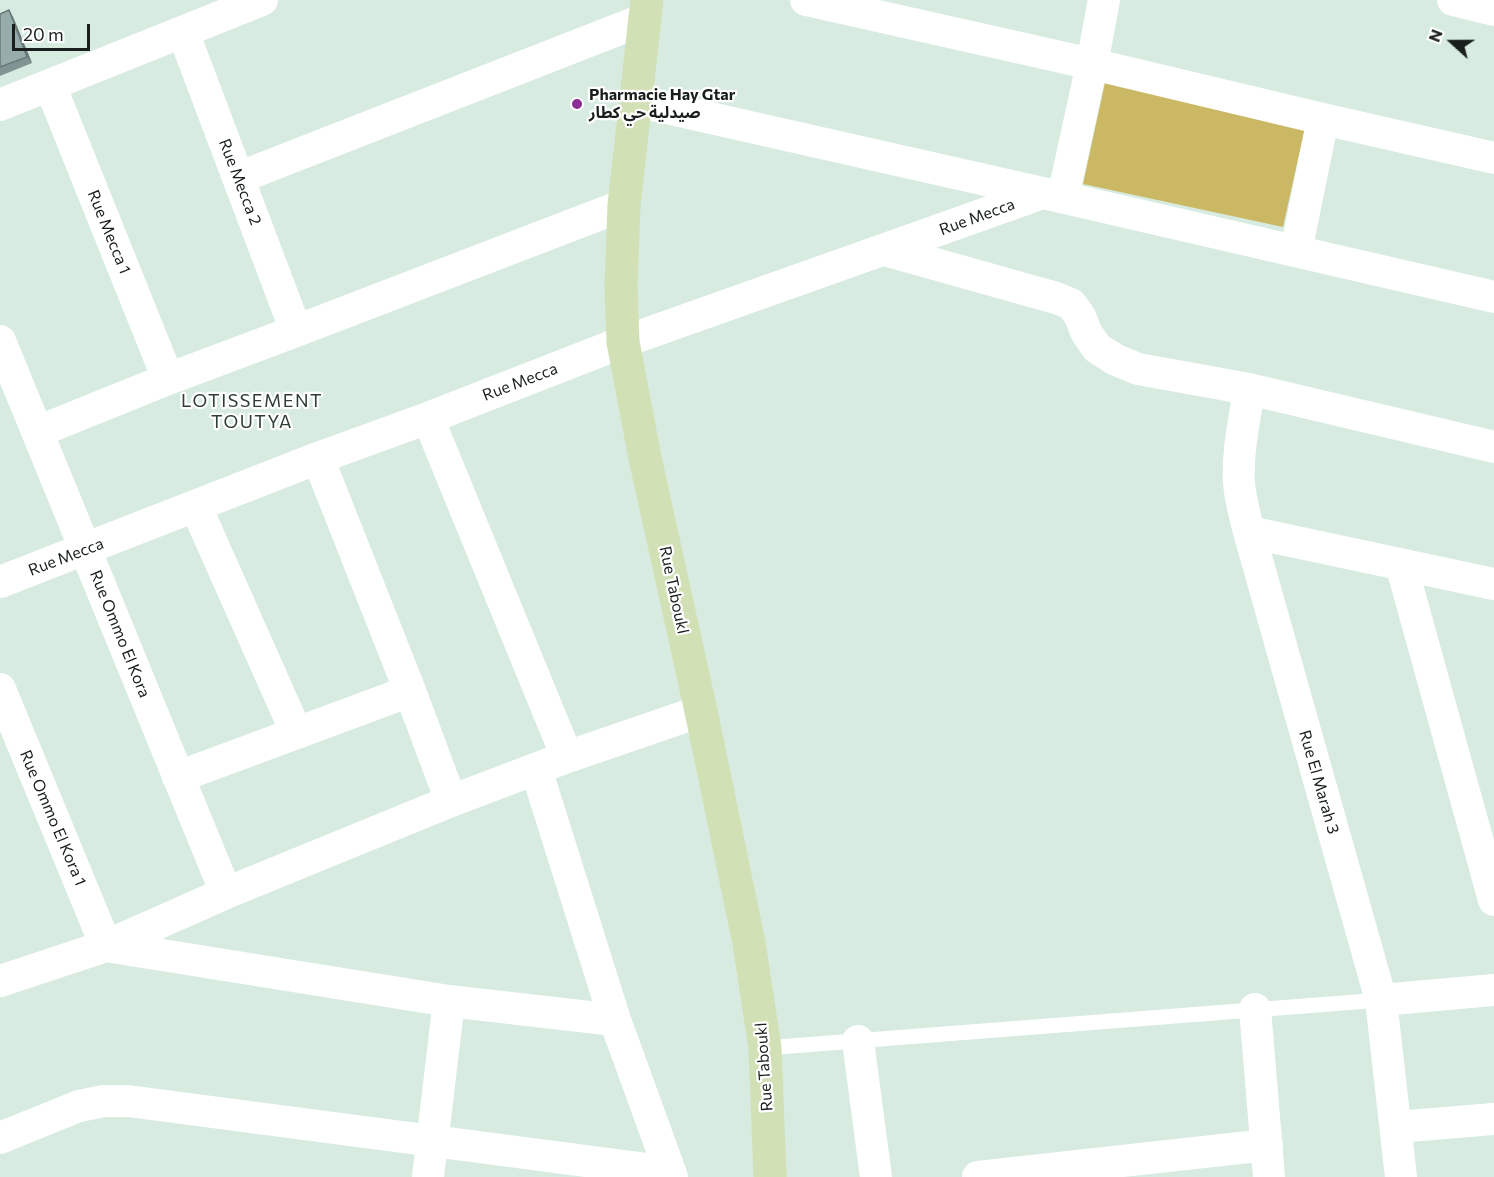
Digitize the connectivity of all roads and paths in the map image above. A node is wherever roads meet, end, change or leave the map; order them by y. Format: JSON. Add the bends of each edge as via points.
{"nodes":[{"id":1,"x":262,"y":0,"type":"edge"},
{"id":2,"x":806,"y":0,"type":"edge"},
{"id":3,"x":1104,"y":0,"type":"edge"},
{"id":4,"x":1452,"y":0,"type":"edge"},
{"id":5,"x":646,"y":9,"type":"edge"},
{"id":6,"x":1494,"y":10,"type":"edge"},
{"id":7,"x":183,"y":32,"type":"junction"},
{"id":8,"x":1092,"y":64,"type":"junction"},
{"id":9,"x":50,"y":84,"type":"junction"},
{"id":10,"x":635,"y":101,"type":"junction"},
{"id":11,"x":0,"y":105,"type":"edge"},
{"id":12,"x":1323,"y":119,"type":"junction"},
{"id":13,"x":1494,"y":158,"type":"edge"},
{"id":14,"x":238,"y":178,"type":"junction"},
{"id":15,"x":1053,"y":195,"type":"junction"},
{"id":16,"x":624,"y":205,"type":"junction"},
{"id":17,"x":885,"y":250,"type":"junction"},
{"id":18,"x":1296,"y":251,"type":"junction"},
{"id":19,"x":1494,"y":297,"type":"edge"},
{"id":20,"x":296,"y":331,"type":"junction"},
{"id":21,"x":0,"y":340,"type":"edge"},
{"id":22,"x":623,"y":342,"type":"junction"},
{"id":23,"x":168,"y":379,"type":"junction"},
{"id":24,"x":1249,"y":389,"type":"junction"},
{"id":25,"x":428,"y":418,"type":"junction"},
{"id":26,"x":37,"y":432,"type":"junction"},
{"id":27,"x":1494,"y":447,"type":"edge"},
{"id":28,"x":318,"y":458,"type":"junction"},
{"id":29,"x":196,"y":507,"type":"junction"},
{"id":30,"x":1249,"y":532,"type":"junction"},
{"id":31,"x":85,"y":549,"type":"junction"},
{"id":32,"x":1401,"y":564,"type":"junction"},
{"id":33,"x":0,"y":582,"type":"edge"},
{"id":34,"x":1494,"y":584,"type":"edge"},
{"id":35,"x":0,"y":689,"type":"edge"},
{"id":36,"x":410,"y":691,"type":"junction"},
{"id":37,"x":701,"y":711,"type":"junction"},
{"id":38,"x":296,"y":732,"type":"junction"},
{"id":39,"x":567,"y":757,"type":"junction"},
{"id":40,"x":536,"y":769,"type":"junction"},
{"id":41,"x":178,"y":777,"type":"junction"},
{"id":42,"x":451,"y":801,"type":"junction"},
{"id":43,"x":226,"y":893,"type":"junction"},
{"id":44,"x":1494,"y":900,"type":"edge"},
{"id":45,"x":106,"y":946,"type":"junction"},
{"id":46,"x":0,"y":981,"type":"edge"},
{"id":47,"x":1494,"y":990,"type":"edge"},
{"id":48,"x":1381,"y":1000,"type":"junction"},
{"id":49,"x":449,"y":1001,"type":"junction"},
{"id":50,"x":1255,"y":1009,"type":"junction"},
{"id":51,"x":615,"y":1020,"type":"junction"},
{"id":52,"x":858,"y":1041,"type":"junction"},
{"id":53,"x":765,"y":1048,"type":"junction"},
{"id":54,"x":1494,"y":1119,"type":"edge"},
{"id":55,"x":1396,"y":1127,"type":"junction"},
{"id":56,"x":0,"y":1138,"type":"edge"},
{"id":57,"x":432,"y":1141,"type":"junction"},
{"id":58,"x":1267,"y":1145,"type":"junction"},
{"id":59,"x":671,"y":1174,"type":"edge"},
{"id":60,"x":428,"y":1177,"type":"edge"},
{"id":61,"x":770,"y":1177,"type":"edge"},
{"id":62,"x":876,"y":1177,"type":"edge"},
{"id":63,"x":978,"y":1177,"type":"edge"},
{"id":64,"x":1269,"y":1177,"type":"edge"},
{"id":65,"x":1401,"y":1177,"type":"edge"}],
"edges":[{"from":1,"to":7,"type":"street"},
{"from":2,"to":8,"type":"street"},
{"from":3,"to":8,"type":"street"},
{"from":4,"to":6,"type":"street"},
{"from":5,"to":10,"type":"street","name":"Rue Taboukl"},
{"from":5,"to":14,"type":"street"},
{"from":7,"to":9,"type":"street"},
{"from":7,"to":14,"type":"street","name":"Rue Mecca 2"},
{"from":8,"to":12,"type":"street"},
{"from":8,"to":15,"type":"street"},
{"from":9,"to":11,"type":"street"},
{"from":9,"to":23,"type":"street","name":"Rue Mecca 1"},
{"from":10,"to":15,"type":"street"},
{"from":10,"to":16,"type":"street","name":"Rue Taboukl"},
{"from":12,"to":13,"type":"street"},
{"from":12,"to":18,"type":"street"},
{"from":14,"to":20,"type":"street","name":"Rue Mecca 2"},
{"from":15,"to":17,"type":"street","name":"Rue Mecca"},
{"from":15,"to":18,"type":"street"},
{"from":16,"to":20,"type":"street"},
{"from":16,"to":22,"type":"street","name":"Rue Taboukl"},
{"from":17,"to":22,"type":"street","name":"Rue Mecca"},
{"from":17,"to":24,"type":"street","via":[[1071,304],[1097,348],[1138,369]]},
{"from":18,"to":19,"type":"street"},
{"from":20,"to":23,"type":"street"},
{"from":21,"to":26,"type":"street","name":"Rue Ommo El Kora"},
{"from":22,"to":25,"type":"street","name":"Rue Mecca"},
{"from":22,"to":37,"type":"street","name":"Rue Taboukl"},
{"from":23,"to":26,"type":"street"},
{"from":24,"to":27,"type":"street"},
{"from":24,"to":30,"type":"street","name":"Rue El Marah 3","via":[[1239,461]]},
{"from":25,"to":28,"type":"street","name":"Rue Mecca"},
{"from":25,"to":39,"type":"street"},
{"from":26,"to":31,"type":"street","name":"Rue Ommo El Kora"},
{"from":28,"to":29,"type":"street","name":"Rue Mecca"},
{"from":28,"to":36,"type":"street"},
{"from":29,"to":31,"type":"street","name":"Rue Mecca"},
{"from":29,"to":38,"type":"street"},
{"from":30,"to":32,"type":"street"},
{"from":30,"to":48,"type":"street","name":"Rue El Marah 3"},
{"from":31,"to":33,"type":"street","name":"Rue Mecca"},
{"from":31,"to":41,"type":"street","name":"Rue Ommo El Kora"},
{"from":32,"to":34,"type":"street"},
{"from":32,"to":44,"type":"street"},
{"from":35,"to":45,"type":"street","name":"Rue Ommo El Kora 1"},
{"from":36,"to":38,"type":"street"},
{"from":36,"to":42,"type":"street"},
{"from":37,"to":39,"type":"street"},
{"from":37,"to":53,"type":"street","name":"Rue Taboukl","via":[[749,943]]},
{"from":38,"to":41,"type":"street"},
{"from":39,"to":40,"type":"street"},
{"from":40,"to":42,"type":"street"},
{"from":40,"to":51,"type":"street"},
{"from":41,"to":43,"type":"street","name":"Rue Ommo El Kora"},
{"from":42,"to":43,"type":"street"},
{"from":43,"to":45,"type":"street"},
{"from":45,"to":46,"type":"street"},
{"from":45,"to":49,"type":"street"},
{"from":47,"to":48,"type":"street"},
{"from":48,"to":50,"type":"lane"},
{"from":48,"to":55,"type":"street","name":"Rue El Marah 3"},
{"from":49,"to":51,"type":"street"},
{"from":49,"to":57,"type":"street"},
{"from":50,"to":52,"type":"lane"},
{"from":50,"to":58,"type":"street"},
{"from":51,"to":59,"type":"street"},
{"from":52,"to":53,"type":"lane"},
{"from":52,"to":62,"type":"street"},
{"from":53,"to":61,"type":"street","name":"Rue Taboukl"},
{"from":54,"to":55,"type":"street"},
{"from":55,"to":65,"type":"street","name":"Rue El Marah 3"},
{"from":56,"to":57,"type":"street","via":[[79,1106],[128,1101]]},
{"from":57,"to":59,"type":"street"},
{"from":57,"to":60,"type":"street"},
{"from":58,"to":63,"type":"street"},
{"from":58,"to":64,"type":"street"}]}
